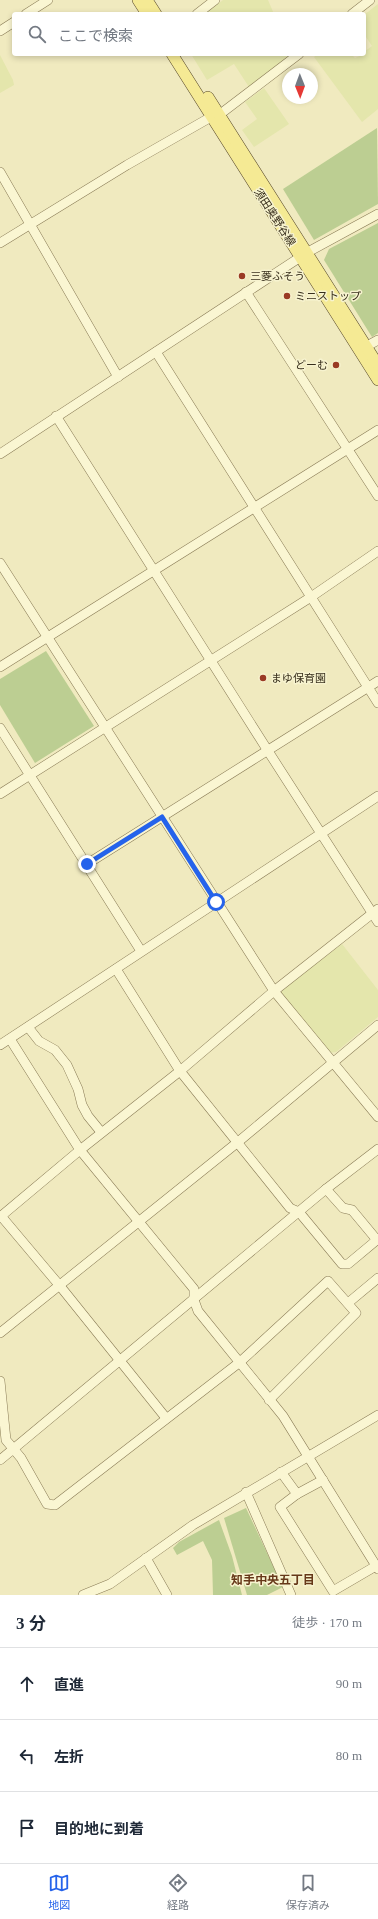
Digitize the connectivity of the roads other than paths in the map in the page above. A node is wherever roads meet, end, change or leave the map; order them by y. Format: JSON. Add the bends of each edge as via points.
{"nodes":[{"id":1,"x":48,"y":0,"type":"edge"},
{"id":2,"x":138,"y":0,"type":"edge"},
{"id":3,"x":147,"y":0,"type":"edge"},
{"id":4,"x":215,"y":0,"type":"edge"},
{"id":5,"x":370,"y":0,"type":"edge"},
{"id":6,"x":29,"y":12,"type":"edge"},
{"id":7,"x":146,"y":12,"type":"edge"},
{"id":8,"x":155,"y":12,"type":"edge"},
{"id":9,"x":200,"y":12,"type":"edge"},
{"id":10,"x":355,"y":12,"type":"edge"},
{"id":11,"x":12,"y":23,"type":"edge"},
{"id":12,"x":0,"y":31,"type":"edge"},
{"id":13,"x":173,"y":56,"type":"edge"},
{"id":14,"x":181,"y":56,"type":"edge"},
{"id":15,"x":296,"y":56,"type":"edge"},
{"id":16,"x":215,"y":116,"type":"junction"},
{"id":17,"x":0,"y":172,"type":"edge"},
{"id":18,"x":378,"y":214,"type":"edge"},
{"id":19,"x":31,"y":224,"type":"junction"},
{"id":20,"x":0,"y":243,"type":"edge"},
{"id":21,"x":304,"y":254,"type":"junction"},
{"id":22,"x":246,"y":292,"type":"junction"},
{"id":23,"x":378,"y":340,"type":"edge"},
{"id":24,"x":367,"y":346,"type":"junction"},
{"id":25,"x":156,"y":352,"type":"junction"},
{"id":26,"x":378,"y":364,"type":"edge"},
{"id":27,"x":118,"y":377,"type":"junction"},
{"id":28,"x":378,"y":380,"type":"edge"},
{"id":29,"x":56,"y":416,"type":"junction"},
{"id":30,"x":378,"y":430,"type":"edge"},
{"id":31,"x":347,"y":450,"type":"junction"},
{"id":32,"x":0,"y":454,"type":"edge"},
{"id":33,"x":378,"y":496,"type":"edge"},
{"id":34,"x":255,"y":508,"type":"junction"},
{"id":35,"x":378,"y":551,"type":"edge"},
{"id":36,"x":0,"y":563,"type":"edge"},
{"id":37,"x":154,"y":571,"type":"junction"},
{"id":38,"x":311,"y":597,"type":"junction"},
{"id":39,"x":48,"y":638,"type":"junction"},
{"id":40,"x":211,"y":661,"type":"junction"},
{"id":41,"x":0,"y":668,"type":"edge"},
{"id":42,"x":378,"y":681,"type":"edge"},
{"id":43,"x":368,"y":687,"type":"junction"},
{"id":44,"x":378,"y":703,"type":"edge"},
{"id":45,"x":106,"y":727,"type":"junction"},
{"id":46,"x":0,"y":728,"type":"edge"},
{"id":47,"x":268,"y":751,"type":"junction"},
{"id":48,"x":30,"y":774,"type":"junction"},
{"id":49,"x":0,"y":794,"type":"edge"},
{"id":50,"x":378,"y":796,"type":"edge"},
{"id":51,"x":162,"y":817,"type":"junction"},
{"id":52,"x":321,"y":834,"type":"junction"},
{"id":53,"x":87,"y":864,"type":"junction"},
{"id":54,"x":216,"y":902,"type":"junction"},
{"id":55,"x":376,"y":915,"type":"edge"},
{"id":56,"x":141,"y":951,"type":"junction"},
{"id":57,"x":116,"y":970,"type":"junction"},
{"id":58,"x":274,"y":991,"type":"junction"},
{"id":59,"x":28,"y":1027,"type":"junction"},
{"id":60,"x":377,"y":1028,"type":"edge"},
{"id":61,"x":10,"y":1039,"type":"junction"},
{"id":62,"x":0,"y":1045,"type":"edge"},
{"id":63,"x":333,"y":1062,"type":"junction"},
{"id":64,"x":180,"y":1071,"type":"junction"},
{"id":65,"x":378,"y":1117,"type":"edge"},
{"id":66,"x":101,"y":1132,"type":"junction"},
{"id":67,"x":238,"y":1142,"type":"junction"},
{"id":68,"x":80,"y":1150,"type":"junction"},
{"id":69,"x":378,"y":1150,"type":"edge"},
{"id":70,"x":326,"y":1189,"type":"junction"},
{"id":71,"x":299,"y":1212,"type":"junction"},
{"id":72,"x":1,"y":1216,"type":"edge"},
{"id":73,"x":138,"y":1221,"type":"junction"},
{"id":74,"x":378,"y":1240,"type":"edge"},
{"id":75,"x":378,"y":1278,"type":"edge"},
{"id":76,"x":60,"y":1286,"type":"junction"},
{"id":77,"x":194,"y":1300,"type":"junction"},
{"id":78,"x":348,"y":1303,"type":"junction"},
{"id":79,"x":0,"y":1333,"type":"edge"},
{"id":80,"x":120,"y":1360,"type":"junction"},
{"id":81,"x":240,"y":1362,"type":"junction"},
{"id":82,"x":0,"y":1381,"type":"edge"},
{"id":83,"x":269,"y":1400,"type":"junction"},
{"id":84,"x":378,"y":1415,"type":"edge"},
{"id":85,"x":166,"y":1418,"type":"junction"},
{"id":86,"x":13,"y":1449,"type":"junction"},
{"id":87,"x":307,"y":1456,"type":"junction"},
{"id":88,"x":0,"y":1460,"type":"edge"},
{"id":89,"x":281,"y":1472,"type":"junction"},
{"id":90,"x":323,"y":1480,"type":"junction"},
{"id":91,"x":246,"y":1492,"type":"junction"},
{"id":92,"x":297,"y":1494,"type":"junction"},
{"id":93,"x":146,"y":1558,"type":"junction"},
{"id":94,"x":377,"y":1568,"type":"edge"},
{"id":95,"x":97,"y":1593,"type":"edge"},
{"id":96,"x":83,"y":1595,"type":"edge"},
{"id":97,"x":167,"y":1595,"type":"edge"},
{"id":98,"x":291,"y":1595,"type":"edge"}],
"edges":[{"from":1,"to":6,"type":"street"},
{"from":2,"to":7,"type":"main road"},
{"from":3,"to":8,"type":"main road"},
{"from":4,"to":9,"type":"street"},
{"from":5,"to":10,"type":"street"},
{"from":11,"to":12,"type":"street"},
{"from":13,"to":16,"type":"main road","name":"須田奥野谷線"},
{"from":14,"to":16,"type":"main road","name":"須田奥野谷線"},
{"from":15,"to":16,"type":"street"},
{"from":16,"to":19,"type":"street","via":[[127,165]]},
{"from":16,"to":21,"type":"main road","name":"須田奥野谷線"},
{"from":17,"to":19,"type":"street"},
{"from":18,"to":21,"type":"street"},
{"from":19,"to":20,"type":"street"},
{"from":19,"to":27,"type":"street"},
{"from":21,"to":22,"type":"street"},
{"from":21,"to":24,"type":"main road","name":"須田奥野谷線"},
{"from":21,"to":28,"type":"main road","name":"須田奥野谷線"},
{"from":22,"to":25,"type":"street"},
{"from":22,"to":31,"type":"street"},
{"from":23,"to":24,"type":"street"},
{"from":24,"to":26,"type":"main road","name":"須田奥野谷線"},
{"from":25,"to":27,"type":"street"},
{"from":25,"to":34,"type":"street"},
{"from":27,"to":29,"type":"street"},
{"from":29,"to":32,"type":"street"},
{"from":29,"to":37,"type":"street"},
{"from":30,"to":31,"type":"street"},
{"from":31,"to":33,"type":"street"},
{"from":31,"to":34,"type":"street"},
{"from":34,"to":37,"type":"street"},
{"from":34,"to":38,"type":"street"},
{"from":35,"to":38,"type":"street"},
{"from":36,"to":39,"type":"street"},
{"from":37,"to":39,"type":"street"},
{"from":37,"to":40,"type":"street"},
{"from":38,"to":40,"type":"street"},
{"from":38,"to":43,"type":"street"},
{"from":39,"to":41,"type":"street"},
{"from":39,"to":45,"type":"street"},
{"from":40,"to":45,"type":"street"},
{"from":40,"to":47,"type":"street"},
{"from":42,"to":43,"type":"street"},
{"from":43,"to":44,"type":"street"},
{"from":43,"to":47,"type":"street"},
{"from":45,"to":48,"type":"street"},
{"from":45,"to":51,"type":"street"},
{"from":46,"to":48,"type":"street"},
{"from":47,"to":51,"type":"street"},
{"from":47,"to":52,"type":"street"},
{"from":48,"to":49,"type":"street"},
{"from":48,"to":53,"type":"street"},
{"from":50,"to":52,"type":"street"},
{"from":51,"to":53,"type":"street"},
{"from":51,"to":54,"type":"street"},
{"from":52,"to":54,"type":"street"},
{"from":52,"to":55,"type":"street"},
{"from":53,"to":56,"type":"street"},
{"from":54,"to":56,"type":"street"},
{"from":54,"to":58,"type":"street"},
{"from":55,"to":58,"type":"street"},
{"from":56,"to":57,"type":"street"},
{"from":57,"to":59,"type":"street"},
{"from":57,"to":64,"type":"street"},
{"from":58,"to":63,"type":"street"},
{"from":58,"to":64,"type":"street"},
{"from":59,"to":61,"type":"street"},
{"from":59,"to":66,"type":"street","via":[[39,1041],[55,1050],[67,1065],[82,1105]]},
{"from":60,"to":63,"type":"street"},
{"from":61,"to":62,"type":"street"},
{"from":61,"to":68,"type":"street"},
{"from":63,"to":65,"type":"street"},
{"from":63,"to":67,"type":"street"},
{"from":64,"to":66,"type":"street"},
{"from":64,"to":67,"type":"street"},
{"from":66,"to":68,"type":"street"},
{"from":67,"to":71,"type":"street","via":[[290,1208]]},
{"from":67,"to":73,"type":"street"},
{"from":68,"to":72,"type":"street"},
{"from":68,"to":73,"type":"street"},
{"from":69,"to":70,"type":"street"},
{"from":70,"to":71,"type":"street"},
{"from":70,"to":74,"type":"street","via":[[343,1208],[352,1210]]},
{"from":71,"to":74,"type":"street","via":[[342,1264],[348,1264]]},
{"from":71,"to":77,"type":"street"},
{"from":72,"to":76,"type":"street"},
{"from":73,"to":76,"type":"street"},
{"from":73,"to":77,"type":"street","via":[[194,1289]]},
{"from":75,"to":78,"type":"street"},
{"from":76,"to":79,"type":"street"},
{"from":76,"to":80,"type":"street"},
{"from":77,"to":80,"type":"street"},
{"from":77,"to":81,"type":"street","via":[[198,1311]]},
{"from":78,"to":81,"type":"street","via":[[328,1281]]},
{"from":78,"to":83,"type":"street","via":[[356,1313]]},
{"from":80,"to":85,"type":"street"},
{"from":80,"to":86,"type":"street"},
{"from":81,"to":83,"type":"street"},
{"from":81,"to":85,"type":"street"},
{"from":82,"to":86,"type":"street","via":[[6,1440]]},
{"from":83,"to":87,"type":"street","via":[[283,1416]]},
{"from":84,"to":87,"type":"street"},
{"from":85,"to":86,"type":"street","via":[[56,1505],[47,1504],[21,1458]]},
{"from":86,"to":88,"type":"street"},
{"from":87,"to":89,"type":"street"},
{"from":87,"to":90,"type":"street"},
{"from":89,"to":91,"type":"street"},
{"from":89,"to":92,"type":"street"},
{"from":90,"to":92,"type":"street"},
{"from":90,"to":94,"type":"street"},
{"from":91,"to":93,"type":"street"},
{"from":91,"to":98,"type":"street"},
{"from":92,"to":94,"type":"street","via":[[280,1507],[333,1591]]},
{"from":93,"to":95,"type":"street"},
{"from":93,"to":97,"type":"street"},
{"from":95,"to":96,"type":"street"}]}
